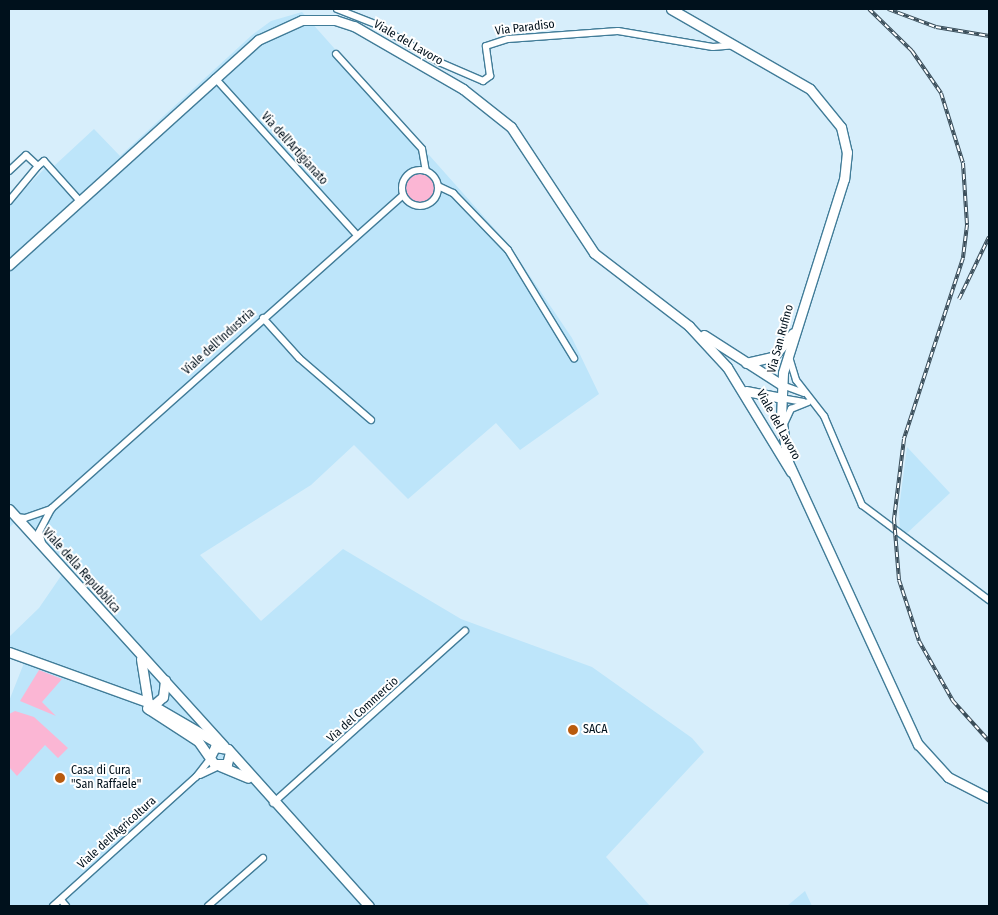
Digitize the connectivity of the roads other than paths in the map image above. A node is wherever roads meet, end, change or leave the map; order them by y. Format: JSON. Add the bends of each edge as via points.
{"nodes":[{"id":1,"x":338,"y":9,"type":"edge"},
{"id":2,"x":671,"y":9,"type":"edge"},
{"id":3,"x":335,"y":20,"type":"junction"},
{"id":4,"x":735,"y":45,"type":"junction"},
{"id":5,"x":336,"y":54,"type":"dead end"},
{"id":6,"x":215,"y":78,"type":"junction"},
{"id":7,"x":38,"y":166,"type":"junction"},
{"id":8,"x":9,"y":171,"type":"edge"},
{"id":9,"x":426,"y":172,"type":"junction"},
{"id":10,"x":438,"y":186,"type":"junction"},
{"id":11,"x":403,"y":195,"type":"junction"},
{"id":12,"x":79,"y":200,"type":"junction"},
{"id":13,"x":9,"y":201,"type":"edge"},
{"id":14,"x":356,"y":234,"type":"junction"},
{"id":15,"x":9,"y":265,"type":"edge"},
{"id":16,"x":263,"y":318,"type":"junction"},
{"id":17,"x":689,"y":326,"type":"junction"},
{"id":18,"x":793,"y":333,"type":"junction"},
{"id":19,"x":788,"y":349,"type":"junction"},
{"id":20,"x":574,"y":358,"type":"dead end"},
{"id":21,"x":743,"y":362,"type":"junction"},
{"id":22,"x":782,"y":385,"type":"junction"},
{"id":23,"x":744,"y":390,"type":"junction"},
{"id":24,"x":781,"y":398,"type":"junction"},
{"id":25,"x":809,"y":399,"type":"junction"},
{"id":26,"x":371,"y":420,"type":"dead end"},
{"id":27,"x":782,"y":432,"type":"junction"},
{"id":28,"x":792,"y":473,"type":"junction"},
{"id":29,"x":52,"y":508,"type":"junction"},
{"id":30,"x":12,"y":513,"type":"edge"},
{"id":31,"x":38,"y":515,"type":"junction"},
{"id":32,"x":42,"y":525,"type":"junction"},
{"id":33,"x":27,"y":530,"type":"junction"},
{"id":34,"x":42,"y":547,"type":"junction"},
{"id":35,"x":989,"y":600,"type":"edge"},
{"id":36,"x":465,"y":631,"type":"dead end"},
{"id":37,"x":134,"y":649,"type":"junction"},
{"id":38,"x":9,"y":652,"type":"edge"},
{"id":39,"x":45,"y":665,"type":"junction"},
{"id":40,"x":147,"y":680,"type":"junction"},
{"id":41,"x":165,"y":680,"type":"junction"},
{"id":42,"x":125,"y":693,"type":"junction"},
{"id":43,"x":150,"y":705,"type":"junction"},
{"id":44,"x":225,"y":748,"type":"junction"},
{"id":45,"x":210,"y":758,"type":"junction"},
{"id":46,"x":220,"y":766,"type":"junction"},
{"id":47,"x":196,"y":777,"type":"junction"},
{"id":48,"x":252,"y":780,"type":"junction"},
{"id":49,"x":989,"y":798,"type":"edge"},
{"id":50,"x":273,"y":803,"type":"junction"},
{"id":51,"x":263,"y":858,"type":"dead end"},
{"id":52,"x":60,"y":900,"type":"junction"},
{"id":53,"x":54,"y":906,"type":"edge"},
{"id":54,"x":66,"y":906,"type":"edge"},
{"id":55,"x":208,"y":906,"type":"edge"},
{"id":56,"x":369,"y":906,"type":"edge"}],
"edges":[{"from":1,"to":3,"type":"street","name":"Via Paradiso"},
{"from":1,"to":4,"type":"street","name":"Via Paradiso","via":[[483,81],[490,76],[486,46],[508,39],[618,31],[713,47]]},
{"from":2,"to":4,"type":"street","name":"Via San Rufino"},
{"from":3,"to":6,"type":"street","name":"Viale del Lavoro","via":[[302,20],[278,28]]},
{"from":3,"to":17,"type":"street","name":"Viale del Lavoro","via":[[354,26],[463,89],[499,116],[523,141],[569,220],[594,253]]},
{"from":4,"to":18,"type":"street","name":"Via San Rufino","via":[[819,96],[844,138],[844,179]]},
{"from":5,"to":9,"type":"street","via":[[422,149]]},
{"from":6,"to":12,"type":"street","name":"Viale del Lavoro"},
{"from":6,"to":14,"type":"street","name":"Via dell'Artigianato"},
{"from":7,"to":8,"type":"street","via":[[26,155]]},
{"from":7,"to":12,"type":"street","via":[[44,161]]},
{"from":7,"to":13,"type":"street"},
{"from":9,"to":10,"type":"street"},
{"from":9,"to":11,"type":"street","via":[[407,176]]},
{"from":10,"to":11,"type":"street","via":[[435,198],[424,206],[412,204]]},
{"from":10,"to":20,"type":"street","via":[[453,193],[508,250]]},
{"from":11,"to":14,"type":"street","name":"Viale dell'Industria"},
{"from":12,"to":15,"type":"street","name":"Viale del Lavoro"},
{"from":14,"to":16,"type":"street","name":"Viale dell'Industria"},
{"from":16,"to":26,"type":"street","via":[[299,358]]},
{"from":16,"to":29,"type":"street","name":"Viale dell'Industria"},
{"from":17,"to":21,"type":"street","name":"Viale del Lavoro"},
{"from":17,"to":23,"type":"street","name":"Viale del Lavoro"},
{"from":18,"to":19,"type":"street","name":"Via San Rufino"},
{"from":18,"to":21,"type":"street","via":[[773,357]]},
{"from":19,"to":22,"type":"street","name":"Via San Rufino"},
{"from":19,"to":25,"type":"street","via":[[793,376]]},
{"from":21,"to":22,"type":"street","name":"Viale del Lavoro"},
{"from":22,"to":24,"type":"street","name":"Via San Rufino"},
{"from":22,"to":25,"type":"street"},
{"from":23,"to":24,"type":"street","name":"Viale del Lavoro","via":[[755,396]]},
{"from":23,"to":28,"type":"street","name":"Viale del Lavoro"},
{"from":24,"to":25,"type":"street"},
{"from":24,"to":27,"type":"street","name":"Via San Rufino"},
{"from":25,"to":27,"type":"street","via":[[791,409]]},
{"from":25,"to":35,"type":"street","via":[[817,405],[867,511]]},
{"from":27,"to":28,"type":"street","name":"Via San Rufino"},
{"from":28,"to":49,"type":"street","name":"Via San Rufino","via":[[918,744],[948,776]]},
{"from":29,"to":31,"type":"street","name":"Viale dell'Industria"},
{"from":29,"to":32,"type":"street","name":"Viale dell'Industria"},
{"from":30,"to":31,"type":"street","name":"Viale dell'Industria"},
{"from":30,"to":33,"type":"street","name":"Viale della Repubblica"},
{"from":31,"to":33,"type":"street","name":"Viale dell'Industria"},
{"from":32,"to":33,"type":"street"},
{"from":32,"to":34,"type":"street"},
{"from":33,"to":34,"type":"street","name":"Viale della Repubblica"},
{"from":34,"to":37,"type":"street","name":"Viale della Repubblica"},
{"from":36,"to":50,"type":"street","name":"Via del Commercio"},
{"from":37,"to":40,"type":"street","name":"Viale della Repubblica","via":[[146,667]]},
{"from":37,"to":41,"type":"street","name":"Viale della Repubblica"},
{"from":38,"to":39,"type":"street"},
{"from":39,"to":42,"type":"street"},
{"from":39,"to":43,"type":"street"},
{"from":40,"to":42,"type":"street","via":[[140,691]]},
{"from":40,"to":43,"type":"street","name":"Viale della Repubblica"},
{"from":41,"to":43,"type":"street","via":[[163,697]]},
{"from":41,"to":44,"type":"street","name":"Viale della Repubblica"},
{"from":42,"to":43,"type":"street"},
{"from":43,"to":44,"type":"street"},
{"from":43,"to":45,"type":"street","name":"Viale della Repubblica","via":[[198,740]]},
{"from":44,"to":45,"type":"street","via":[[213,748]]},
{"from":44,"to":46,"type":"street","via":[[229,761]]},
{"from":44,"to":48,"type":"street","name":"Viale della Repubblica"},
{"from":45,"to":46,"type":"street","name":"Viale della Repubblica"},
{"from":45,"to":47,"type":"street","name":"Viale dell'Agricoltura"},
{"from":46,"to":47,"type":"street","name":"Viale dell'Agricoltura"},
{"from":46,"to":48,"type":"street","name":"Viale della Repubblica"},
{"from":47,"to":52,"type":"street","name":"Viale dell'Agricoltura"},
{"from":48,"to":50,"type":"street","name":"Viale della Repubblica"},
{"from":50,"to":56,"type":"street","name":"Viale della Repubblica"},
{"from":51,"to":55,"type":"street"},
{"from":52,"to":53,"type":"street","name":"Viale dell'Agricoltura"},
{"from":52,"to":54,"type":"street"}]}
